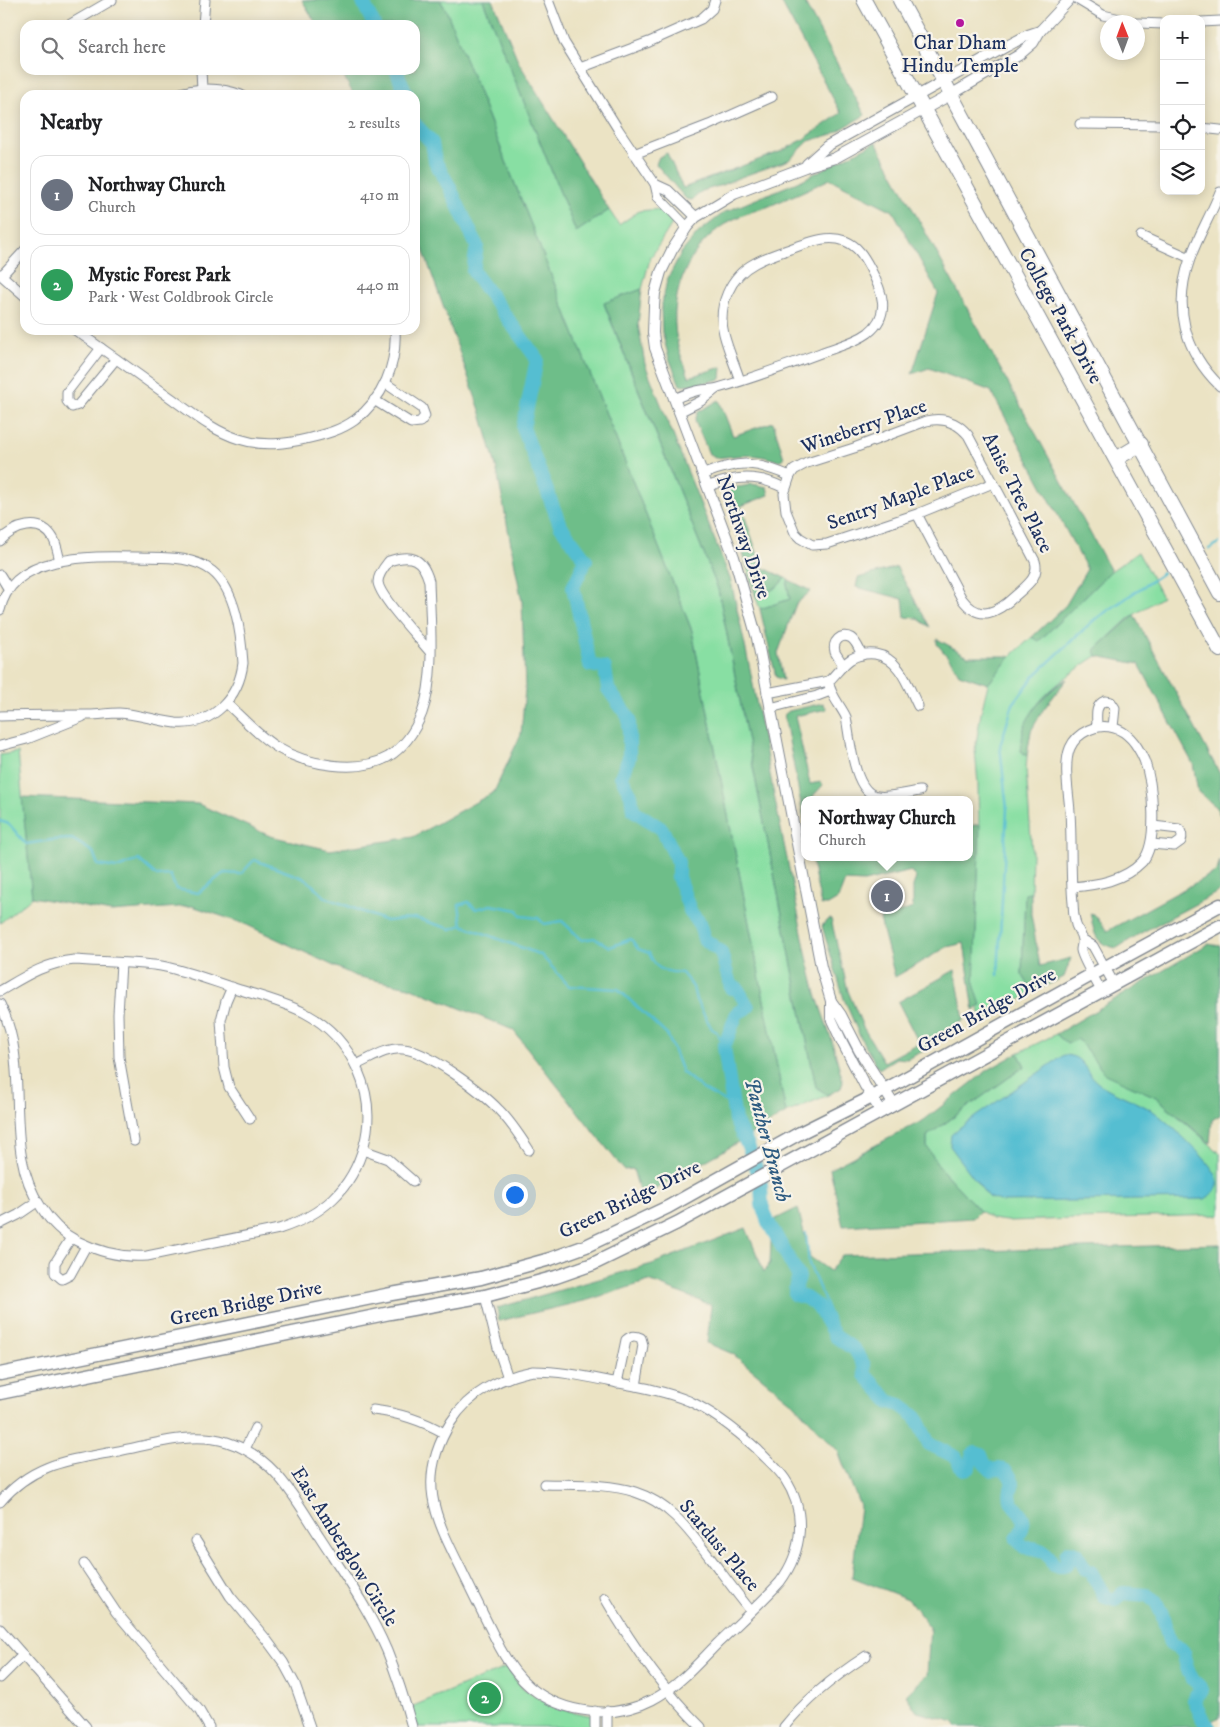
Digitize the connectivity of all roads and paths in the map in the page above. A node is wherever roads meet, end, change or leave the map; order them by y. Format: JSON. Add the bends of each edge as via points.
{"nodes":[{"id":1,"x":112,"y":0,"type":"edge"},
{"id":2,"x":205,"y":0,"type":"edge"},
{"id":3,"x":548,"y":0,"type":"edge"},
{"id":4,"x":716,"y":0,"type":"edge"},
{"id":5,"x":864,"y":0,"type":"edge"},
{"id":6,"x":900,"y":0,"type":"edge"},
{"id":7,"x":1069,"y":0,"type":"edge"},
{"id":8,"x":1078,"y":0,"type":"edge"},
{"id":9,"x":1103,"y":15,"type":"edge"},
{"id":10,"x":78,"y":20,"type":"edge"},
{"id":11,"x":203,"y":20,"type":"edge"},
{"id":12,"x":1220,"y":21,"type":"edge"},
{"id":13,"x":1205,"y":22,"type":"edge"},
{"id":14,"x":1145,"y":23,"type":"edge"},
{"id":15,"x":1160,"y":24,"type":"edge"},
{"id":16,"x":1040,"y":31,"type":"junction"},
{"id":17,"x":580,"y":68,"type":"junction"},
{"id":18,"x":201,"y":75,"type":"edge"},
{"id":19,"x":944,"y":80,"type":"junction"},
{"id":20,"x":202,"y":89,"type":"junction"},
{"id":21,"x":197,"y":90,"type":"edge"},
{"id":22,"x":225,"y":90,"type":"edge"},
{"id":23,"x":952,"y":94,"type":"junction"},
{"id":24,"x":772,"y":97,"type":"dead end"},
{"id":25,"x":917,"y":97,"type":"junction"},
{"id":26,"x":924,"y":109,"type":"junction"},
{"id":27,"x":1080,"y":124,"type":"dead end"},
{"id":28,"x":1160,"y":125,"type":"edge"},
{"id":29,"x":1205,"y":128,"type":"edge"},
{"id":30,"x":1220,"y":130,"type":"edge"},
{"id":31,"x":634,"y":154,"type":"junction"},
{"id":32,"x":805,"y":167,"type":"junction"},
{"id":33,"x":655,"y":184,"type":"junction"},
{"id":34,"x":1220,"y":192,"type":"edge"},
{"id":35,"x":696,"y":218,"type":"junction"},
{"id":36,"x":687,"y":227,"type":"junction"},
{"id":37,"x":1141,"y":236,"type":"dead end"},
{"id":38,"x":20,"y":255,"type":"edge"},
{"id":39,"x":1190,"y":258,"type":"junction"},
{"id":40,"x":1,"y":275,"type":"edge"},
{"id":41,"x":20,"y":292,"type":"edge"},
{"id":42,"x":82,"y":335,"type":"edge"},
{"id":43,"x":395,"y":335,"type":"edge"},
{"id":44,"x":101,"y":348,"type":"junction"},
{"id":45,"x":116,"y":359,"type":"junction"},
{"id":46,"x":740,"y":381,"type":"junction"},
{"id":47,"x":385,"y":383,"type":"junction"},
{"id":48,"x":1220,"y":386,"type":"edge"},
{"id":49,"x":716,"y":389,"type":"junction"},
{"id":50,"x":674,"y":399,"type":"junction"},
{"id":51,"x":374,"y":400,"type":"junction"},
{"id":52,"x":679,"y":412,"type":"junction"},
{"id":53,"x":953,"y":422,"type":"joint"},
{"id":54,"x":1141,"y":444,"type":"junction"},
{"id":55,"x":1116,"y":459,"type":"junction"},
{"id":56,"x":704,"y":474,"type":"junction"},
{"id":57,"x":790,"y":476,"type":"junction"},
{"id":58,"x":993,"y":483,"type":"junction"},
{"id":59,"x":709,"y":486,"type":"junction"},
{"id":60,"x":784,"y":488,"type":"junction"},
{"id":61,"x":917,"y":514,"type":"junction"},
{"id":62,"x":0,"y":541,"type":"edge"},
{"id":63,"x":60,"y":561,"type":"junction"},
{"id":64,"x":0,"y":575,"type":"edge"},
{"id":65,"x":8,"y":588,"type":"junction"},
{"id":66,"x":1220,"y":593,"type":"edge"},
{"id":67,"x":0,"y":610,"type":"edge"},
{"id":68,"x":1220,"y":650,"type":"edge"},
{"id":69,"x":430,"y":652,"type":"junction"},
{"id":70,"x":862,"y":655,"type":"junction"},
{"id":71,"x":843,"y":666,"type":"junction"},
{"id":72,"x":829,"y":681,"type":"junction"},
{"id":73,"x":830,"y":691,"type":"junction"},
{"id":74,"x":767,"y":693,"type":"junction"},
{"id":75,"x":226,"y":703,"type":"junction"},
{"id":76,"x":918,"y":706,"type":"dead end"},
{"id":77,"x":770,"y":708,"type":"junction"},
{"id":78,"x":96,"y":714,"type":"junction"},
{"id":79,"x":0,"y":716,"type":"edge"},
{"id":80,"x":1097,"y":727,"type":"junction"},
{"id":81,"x":1113,"y":727,"type":"junction"},
{"id":82,"x":0,"y":746,"type":"edge"},
{"id":83,"x":920,"y":792,"type":"dead end"},
{"id":84,"x":1153,"y":826,"type":"junction"},
{"id":85,"x":1152,"y":844,"type":"junction"},
{"id":86,"x":1072,"y":887,"type":"junction"},
{"id":87,"x":1220,"y":905,"type":"edge"},
{"id":88,"x":1208,"y":912,"type":"junction"},
{"id":89,"x":1220,"y":926,"type":"edge"},
{"id":90,"x":1082,"y":939,"type":"junction"},
{"id":91,"x":121,"y":963,"type":"junction"},
{"id":92,"x":1105,"y":967,"type":"junction"},
{"id":93,"x":1093,"y":974,"type":"junction"},
{"id":94,"x":1114,"y":984,"type":"junction"},
{"id":95,"x":232,"y":987,"type":"junction"},
{"id":96,"x":0,"y":991,"type":"edge"},
{"id":97,"x":1101,"y":991,"type":"junction"},
{"id":98,"x":831,"y":1000,"type":"junction"},
{"id":99,"x":0,"y":1004,"type":"edge"},
{"id":100,"x":356,"y":1066,"type":"junction"},
{"id":101,"x":884,"y":1090,"type":"junction"},
{"id":102,"x":872,"y":1097,"type":"junction"},
{"id":103,"x":894,"y":1105,"type":"junction"},
{"id":104,"x":881,"y":1112,"type":"junction"},
{"id":105,"x":250,"y":1119,"type":"dead end"},
{"id":106,"x":134,"y":1141,"type":"dead end"},
{"id":107,"x":363,"y":1150,"type":"junction"},
{"id":108,"x":529,"y":1150,"type":"dead end"},
{"id":109,"x":413,"y":1182,"type":"dead end"},
{"id":110,"x":37,"y":1202,"type":"junction"},
{"id":111,"x":0,"y":1224,"type":"edge"},
{"id":112,"x":71,"y":1238,"type":"junction"},
{"id":113,"x":86,"y":1246,"type":"junction"},
{"id":114,"x":586,"y":1246,"type":"junction"},
{"id":115,"x":484,"y":1296,"type":"junction"},
{"id":116,"x":0,"y":1374,"type":"edge"},
{"id":117,"x":508,"y":1378,"type":"junction"},
{"id":118,"x":617,"y":1383,"type":"junction"},
{"id":119,"x":636,"y":1386,"type":"junction"},
{"id":120,"x":0,"y":1393,"type":"edge"},
{"id":121,"x":373,"y":1410,"type":"dead end"},
{"id":122,"x":255,"y":1428,"type":"dead end"},
{"id":123,"x":444,"y":1433,"type":"junction"},
{"id":124,"x":245,"y":1449,"type":"junction"},
{"id":125,"x":544,"y":1484,"type":"dead end"},
{"id":126,"x":0,"y":1502,"type":"edge"},
{"id":127,"x":196,"y":1541,"type":"dead end"},
{"id":128,"x":84,"y":1564,"type":"dead end"},
{"id":129,"x":605,"y":1598,"type":"dead end"},
{"id":130,"x":750,"y":1611,"type":"junction"},
{"id":131,"x":0,"y":1629,"type":"edge"},
{"id":132,"x":23,"y":1655,"type":"junction"},
{"id":133,"x":866,"y":1656,"type":"dead end"},
{"id":134,"x":0,"y":1678,"type":"edge"},
{"id":135,"x":667,"y":1690,"type":"junction"},
{"id":136,"x":595,"y":1711,"type":"junction"},
{"id":137,"x":607,"y":1711,"type":"junction"},
{"id":138,"x":86,"y":1727,"type":"edge"},
{"id":139,"x":209,"y":1727,"type":"edge"},
{"id":140,"x":310,"y":1727,"type":"edge"},
{"id":141,"x":412,"y":1727,"type":"edge"},
{"id":142,"x":595,"y":1727,"type":"edge"},
{"id":143,"x":607,"y":1727,"type":"edge"},
{"id":144,"x":701,"y":1727,"type":"edge"},
{"id":145,"x":784,"y":1727,"type":"edge"}],
"edges":[{"from":1,"to":10,"type":"street"},
{"from":2,"to":11,"type":"street"},
{"from":3,"to":17,"type":"street","via":[[564,42]]},
{"from":4,"to":17,"type":"street","via":[[701,19]]},
{"from":5,"to":25,"type":"main road","name":"College Park Drive"},
{"from":6,"to":19,"type":"main road","name":"College Park Drive"},
{"from":7,"to":16,"type":"street","name":"Northway Drive"},
{"from":8,"to":9,"type":"street"},
{"from":12,"to":13,"type":"street"},
{"from":14,"to":15,"type":"street"},
{"from":16,"to":19,"type":"street","name":"Northway Drive"},
{"from":16,"to":23,"type":"street","name":"Northway Drive","via":[[1033,43],[1019,55]]},
{"from":17,"to":31,"type":"street"},
{"from":18,"to":20,"type":"street"},
{"from":19,"to":23,"type":"main road","name":"College Park Drive"},
{"from":19,"to":25,"type":"street","name":"Northway Drive"},
{"from":20,"to":21,"type":"street"},
{"from":20,"to":22,"type":"street"},
{"from":23,"to":26,"type":"street","name":"Northway Drive"},
{"from":23,"to":54,"type":"main road","name":"College Park Drive"},
{"from":24,"to":31,"type":"street"},
{"from":25,"to":26,"type":"main road","name":"College Park Drive"},
{"from":25,"to":32,"type":"street","name":"Northway Drive","via":[[827,146]]},
{"from":26,"to":32,"type":"street","name":"Northway Drive","via":[[835,158]]},
{"from":26,"to":55,"type":"main road","name":"College Park Drive"},
{"from":27,"to":28,"type":"street"},
{"from":29,"to":30,"type":"street"},
{"from":31,"to":33,"type":"street"},
{"from":32,"to":35,"type":"street","name":"Northway Drive","via":[[734,194]]},
{"from":33,"to":35,"type":"street","via":[[668,190]]},
{"from":33,"to":36,"type":"street","via":[[658,197]]},
{"from":34,"to":39,"type":"street"},
{"from":35,"to":36,"type":"street","name":"Northway Drive"},
{"from":36,"to":50,"type":"street","name":"Northway Drive","via":[[666,261],[654,306],[655,348]]},
{"from":37,"to":39,"type":"street"},
{"from":38,"to":40,"type":"street"},
{"from":39,"to":48,"type":"street","via":[[1182,302],[1186,330],[1202,367]]},
{"from":40,"to":41,"type":"street"},
{"from":42,"to":44,"type":"street"},
{"from":43,"to":47,"type":"street","via":[[394,353]]},
{"from":44,"to":45,"type":"street"},
{"from":44,"to":45,"type":"street","via":[[67,392],[67,401],[72,406],[78,405]]},
{"from":45,"to":51,"type":"street","via":[[213,428],[239,440],[257,443],[291,443],[332,432],[360,416]]},
{"from":46,"to":46,"type":"street","via":[[860,338],[872,329],[882,313],[883,296],[862,254],[855,247],[827,238],[817,240],[758,261],[745,269],[732,284],[722,313],[724,334]]},
{"from":46,"to":49,"type":"street"},
{"from":47,"to":51,"type":"street"},
{"from":47,"to":51,"type":"street","via":[[422,408],[425,416],[420,422],[411,423]]},
{"from":49,"to":50,"type":"street"},
{"from":49,"to":52,"type":"street"},
{"from":50,"to":52,"type":"street","name":"Northway Drive"},
{"from":52,"to":56,"type":"street","name":"Northway Drive"},
{"from":53,"to":57,"type":"street","name":"Wineberry Place","via":[[926,421],[807,463]]},
{"from":53,"to":58,"type":"street","name":"Anise Tree Place","via":[[968,435]]},
{"from":54,"to":55,"type":"main road"},
{"from":54,"to":66,"type":"main road","name":"College Park Drive"},
{"from":55,"to":68,"type":"main road","name":"College Park Drive"},
{"from":56,"to":57,"type":"street","via":[[725,466],[744,464],[771,468]]},
{"from":56,"to":59,"type":"street","name":"Northway Drive"},
{"from":57,"to":60,"type":"street"},
{"from":58,"to":61,"type":"street","name":"Sentry Maple Place"},
{"from":58,"to":61,"type":"street","name":"Anise Tree Place","via":[[1035,561],[1037,571],[1032,581],[997,611],[978,612],[962,599]]},
{"from":59,"to":60,"type":"street","via":[[732,478],[754,478]]},
{"from":59,"to":74,"type":"street","name":"Northway Drive","via":[[758,638]]},
{"from":60,"to":61,"type":"street","name":"Sentry Maple Place","via":[[784,503],[795,533],[812,545],[827,544]]},
{"from":62,"to":63,"type":"street","via":[[6,534],[28,525],[36,526],[46,530],[54,539]]},
{"from":63,"to":65,"type":"street","via":[[28,573]]},
{"from":63,"to":75,"type":"street","via":[[96,556],[179,558],[212,571],[232,601],[242,654],[240,680]]},
{"from":64,"to":65,"type":"street"},
{"from":65,"to":67,"type":"street"},
{"from":69,"to":69,"type":"street","via":[[383,596],[378,582],[388,561],[401,557],[416,560],[426,568]]},
{"from":69,"to":75,"type":"street","via":[[427,691],[416,727],[400,748],[371,763],[355,766],[324,764],[287,753]]},
{"from":70,"to":71,"type":"street"},
{"from":70,"to":71,"type":"street","via":[[852,639],[846,636],[837,639],[834,650]]},
{"from":70,"to":76,"type":"street","via":[[888,658],[904,677]]},
{"from":71,"to":72,"type":"street"},
{"from":72,"to":73,"type":"street"},
{"from":72,"to":74,"type":"street"},
{"from":73,"to":77,"type":"street"},
{"from":73,"to":83,"type":"street","via":[[846,717],[858,776],[866,790],[878,796]]},
{"from":74,"to":77,"type":"street","name":"Northway Drive"},
{"from":75,"to":78,"type":"street","via":[[210,716],[184,723],[126,714]]},
{"from":77,"to":98,"type":"street","name":"Northway Drive"},
{"from":78,"to":79,"type":"street"},
{"from":78,"to":82,"type":"street"},
{"from":80,"to":81,"type":"street"},
{"from":80,"to":81,"type":"street","via":[[1097,708],[1105,701],[1111,702],[1115,708]]},
{"from":80,"to":86,"type":"street","via":[[1074,740],[1068,754]]},
{"from":81,"to":84,"type":"street","via":[[1128,735],[1144,761]]},
{"from":84,"to":85,"type":"street"},
{"from":84,"to":85,"type":"street","via":[[1179,829],[1182,837],[1174,846]]},
{"from":85,"to":86,"type":"street","via":[[1142,862],[1128,873],[1110,881]]},
{"from":86,"to":90,"type":"street","via":[[1076,925]]},
{"from":87,"to":88,"type":"main road","name":"Green Bridge Drive"},
{"from":88,"to":89,"type":"main road"},
{"from":88,"to":92,"type":"main road","name":"Green Bridge Drive"},
{"from":89,"to":94,"type":"main road","name":"Green Bridge Drive"},
{"from":90,"to":92,"type":"street","via":[[1093,946]]},
{"from":90,"to":93,"type":"street","via":[[1081,951]]},
{"from":91,"to":95,"type":"street","via":[[160,966]]},
{"from":91,"to":96,"type":"street","via":[[62,962],[40,968]]},
{"from":91,"to":106,"type":"street","via":[[119,1057]]},
{"from":92,"to":93,"type":"main road","name":"Green Bridge Drive"},
{"from":92,"to":94,"type":"street"},
{"from":93,"to":97,"type":"street"},
{"from":93,"to":101,"type":"main road","name":"Green Bridge Drive"},
{"from":94,"to":97,"type":"main road","name":"Green Bridge Drive"},
{"from":95,"to":100,"type":"street","via":[[297,1009],[318,1021],[338,1039]]},
{"from":95,"to":105,"type":"street","via":[[221,1020],[224,1067],[229,1087]]},
{"from":97,"to":103,"type":"main road","name":"Green Bridge Drive"},
{"from":98,"to":101,"type":"street","name":"Northway Drive"},
{"from":98,"to":102,"type":"street","name":"Northway Drive","via":[[831,1018]]},
{"from":99,"to":110,"type":"street","via":[[12,1035],[16,1060],[22,1166]]},
{"from":100,"to":107,"type":"street","via":[[367,1103]]},
{"from":100,"to":108,"type":"street","via":[[395,1049],[420,1053],[482,1094],[501,1112]]},
{"from":101,"to":102,"type":"main road","name":"Green Bridge Drive"},
{"from":101,"to":103,"type":"street","name":"Northway Drive"},
{"from":102,"to":104,"type":"street","name":"Northway Drive"},
{"from":102,"to":114,"type":"main road","name":"Green Bridge Drive","via":[[668,1207]]},
{"from":103,"to":104,"type":"main road","name":"Green Bridge Drive"},
{"from":104,"to":115,"type":"main road","name":"Green Bridge Drive","via":[[668,1228],[593,1264]]},
{"from":107,"to":109,"type":"street","via":[[388,1159]]},
{"from":107,"to":113,"type":"street","via":[[340,1192],[318,1212],[299,1223],[147,1256],[109,1254]]},
{"from":110,"to":111,"type":"street"},
{"from":110,"to":112,"type":"street","via":[[54,1225]]},
{"from":112,"to":113,"type":"street"},
{"from":112,"to":113,"type":"street","via":[[55,1263],[55,1273],[62,1279],[70,1275]]},
{"from":114,"to":115,"type":"main road","via":[[537,1270],[486,1285],[482,1290]]},
{"from":114,"to":116,"type":"main road","name":"Green Bridge Drive","via":[[480,1278],[377,1296]]},
{"from":115,"to":117,"type":"street"},
{"from":115,"to":120,"type":"main road","name":"Green Bridge Drive"},
{"from":117,"to":118,"type":"street","via":[[545,1371]]},
{"from":117,"to":123,"type":"street","via":[[469,1401]]},
{"from":118,"to":119,"type":"street"},
{"from":118,"to":119,"type":"street","via":[[626,1340],[636,1336],[641,1338],[643,1345]]},
{"from":119,"to":130,"type":"street","via":[[676,1396],[718,1417],[778,1470],[789,1486],[800,1521],[797,1550],[780,1582]]},
{"from":121,"to":123,"type":"street","via":[[408,1416]]},
{"from":122,"to":124,"type":"street"},
{"from":123,"to":136,"type":"street","via":[[432,1476],[434,1508],[442,1531],[500,1648],[516,1673],[538,1692],[564,1706]]},
{"from":124,"to":126,"type":"street","name":"East Amberglow Circle","via":[[225,1441],[197,1437],[64,1462],[34,1473]]},
{"from":124,"to":141,"type":"street","name":"East Amberglow Circle","via":[[259,1457],[282,1479],[361,1601],[389,1657]]},
{"from":125,"to":130,"type":"street","name":"Stardust Place","via":[[613,1488],[636,1492],[657,1502],[689,1530]]},
{"from":127,"to":140,"type":"street","via":[[230,1596],[283,1662]]},
{"from":128,"to":139,"type":"street","via":[[116,1612],[199,1710]]},
{"from":129,"to":135,"type":"street","via":[[637,1652]]},
{"from":130,"to":135,"type":"street"},
{"from":131,"to":132,"type":"street"},
{"from":132,"to":134,"type":"street"},
{"from":132,"to":138,"type":"street"},
{"from":133,"to":145,"type":"street","via":[[811,1696]]},
{"from":135,"to":137,"type":"street","via":[[645,1703]]},
{"from":135,"to":144,"type":"street"},
{"from":136,"to":137,"type":"street"},
{"from":136,"to":142,"type":"street"},
{"from":137,"to":143,"type":"street"}]}
